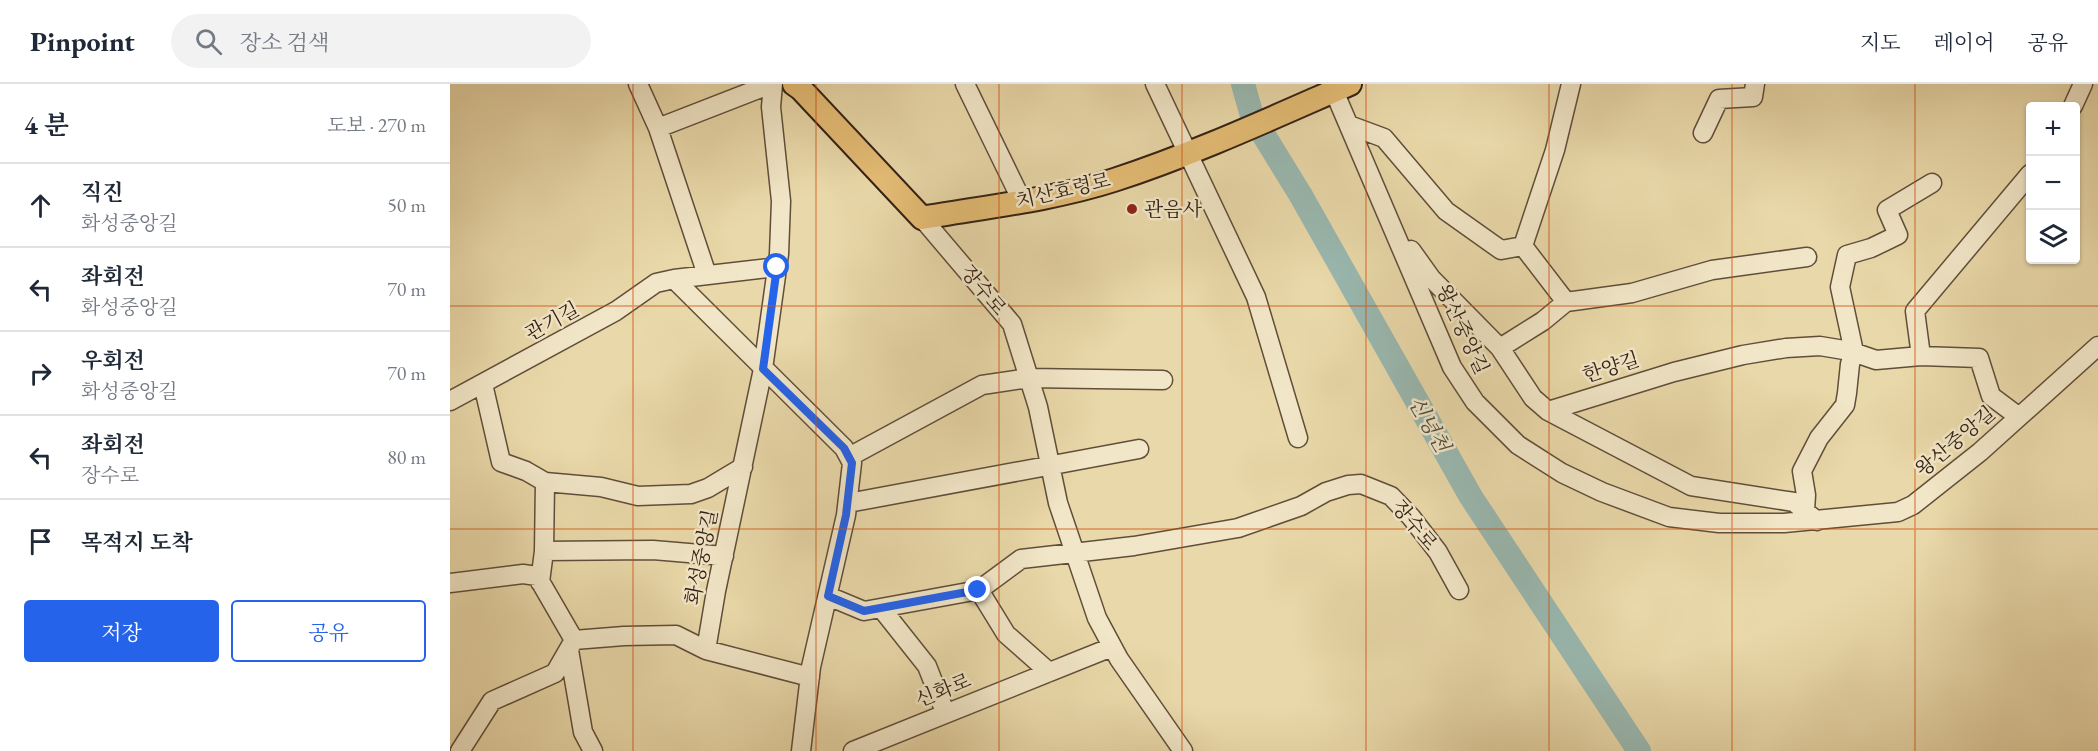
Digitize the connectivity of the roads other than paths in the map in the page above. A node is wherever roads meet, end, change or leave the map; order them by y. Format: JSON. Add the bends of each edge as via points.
{"nodes":[{"id":1,"x":638,"y":84,"type":"edge"},
{"id":2,"x":772,"y":84,"type":"edge"},
{"id":3,"x":794,"y":84,"type":"edge"},
{"id":4,"x":965,"y":84,"type":"edge"},
{"id":5,"x":1155,"y":84,"type":"edge"},
{"id":6,"x":1571,"y":84,"type":"edge"},
{"id":7,"x":1755,"y":84,"type":"edge"},
{"id":8,"x":2083,"y":84,"type":"edge"},
{"id":9,"x":1338,"y":86,"type":"edge"},
{"id":10,"x":2075,"y":102,"type":"edge"},
{"id":11,"x":1349,"y":125,"type":"junction"},
{"id":12,"x":658,"y":128,"type":"junction"},
{"id":13,"x":1703,"y":133,"type":"dead end"},
{"id":14,"x":1194,"y":150,"type":"junction"},
{"id":15,"x":2026,"y":180,"type":"edge"},
{"id":16,"x":1932,"y":183,"type":"dead end"},
{"id":17,"x":1022,"y":201,"type":"junction"},
{"id":18,"x":922,"y":218,"type":"junction"},
{"id":19,"x":1394,"y":230,"type":"junction"},
{"id":20,"x":1523,"y":246,"type":"junction"},
{"id":21,"x":1807,"y":257,"type":"dead end"},
{"id":22,"x":777,"y":267,"type":"junction"},
{"id":23,"x":707,"y":275,"type":"junction"},
{"id":24,"x":674,"y":279,"type":"junction"},
{"id":25,"x":1566,"y":303,"type":"junction"},
{"id":26,"x":2098,"y":346,"type":"edge"},
{"id":27,"x":1500,"y":348,"type":"junction"},
{"id":28,"x":1854,"y":352,"type":"junction"},
{"id":29,"x":1921,"y":356,"type":"junction"},
{"id":30,"x":763,"y":369,"type":"junction"},
{"id":31,"x":1029,"y":378,"type":"junction"},
{"id":32,"x":1163,"y":380,"type":"dead end"},
{"id":33,"x":483,"y":384,"type":"junction"},
{"id":34,"x":450,"y":401,"type":"edge"},
{"id":35,"x":1548,"y":411,"type":"junction"},
{"id":36,"x":2019,"y":417,"type":"junction"},
{"id":37,"x":1298,"y":438,"type":"dead end"},
{"id":38,"x":1139,"y":449,"type":"dead end"},
{"id":39,"x":849,"y":457,"type":"junction"},
{"id":40,"x":1050,"y":466,"type":"junction"},
{"id":41,"x":743,"y":467,"type":"junction"},
{"id":42,"x":546,"y":483,"type":"junction"},
{"id":43,"x":848,"y":503,"type":"junction"},
{"id":44,"x":1811,"y":516,"type":"junction"},
{"id":45,"x":544,"y":551,"type":"junction"},
{"id":46,"x":1074,"y":553,"type":"junction"},
{"id":47,"x":723,"y":556,"type":"junction"},
{"id":48,"x":540,"y":582,"type":"junction"},
{"id":49,"x":450,"y":583,"type":"edge"},
{"id":50,"x":978,"y":590,"type":"junction"},
{"id":51,"x":1460,"y":590,"type":"dead end"},
{"id":52,"x":828,"y":596,"type":"junction"},
{"id":53,"x":881,"y":608,"type":"junction"},
{"id":54,"x":572,"y":645,"type":"junction"},
{"id":55,"x":1112,"y":647,"type":"junction"},
{"id":56,"x":706,"y":650,"type":"junction"},
{"id":57,"x":1049,"y":672,"type":"junction"},
{"id":58,"x":810,"y":677,"type":"junction"},
{"id":59,"x":945,"y":712,"type":"junction"},
{"id":60,"x":460,"y":751,"type":"edge"},
{"id":61,"x":593,"y":751,"type":"edge"},
{"id":62,"x":801,"y":751,"type":"edge"},
{"id":63,"x":853,"y":751,"type":"edge"},
{"id":64,"x":1183,"y":751,"type":"edge"}],
"edges":[{"from":1,"to":12,"type":"street"},
{"from":2,"to":12,"type":"street"},
{"from":2,"to":22,"type":"street","name":"화성중앙길","via":[[782,201]]},
{"from":3,"to":18,"type":"main road","name":"장수로"},
{"from":4,"to":17,"type":"street"},
{"from":5,"to":14,"type":"street"},
{"from":6,"to":20,"type":"street","via":[[1555,150]]},
{"from":7,"to":13,"type":"street","via":[[1754,97],[1719,99]]},
{"from":8,"to":10,"type":"street"},
{"from":9,"to":11,"type":"street","name":"왕산중앙길"},
{"from":9,"to":14,"type":"main road","name":"치산효령로"},
{"from":11,"to":19,"type":"street","name":"왕산중앙길"},
{"from":11,"to":20,"type":"street","via":[[1384,138],[1446,212],[1501,250]]},
{"from":12,"to":23,"type":"street"},
{"from":14,"to":17,"type":"main road","name":"치산효령로","via":[[1113,180]]},
{"from":14,"to":37,"type":"street","via":[[1256,297]]},
{"from":15,"to":29,"type":"street","via":[[1915,312]]},
{"from":16,"to":28,"type":"street","via":[[1887,210],[1898,235],[1847,255],[1840,287]]},
{"from":17,"to":18,"type":"main road","name":"치산효령로"},
{"from":18,"to":31,"type":"street","name":"장수로","via":[[1012,324]]},
{"from":19,"to":27,"type":"street","via":[[1431,278]]},
{"from":19,"to":44,"type":"street","name":"왕산중앙길","via":[[1456,374],[1475,402],[1518,445],[1562,473],[1641,509],[1669,517],[1719,523]]},
{"from":20,"to":25,"type":"street"},
{"from":21,"to":25,"type":"street","name":"왕산중앙길","via":[[1712,270],[1632,293]]},
{"from":22,"to":23,"type":"street","name":"관기길"},
{"from":22,"to":30,"type":"street","name":"화성중앙길"},
{"from":23,"to":24,"type":"street","name":"관기길"},
{"from":24,"to":30,"type":"street"},
{"from":24,"to":33,"type":"street","name":"관기길","via":[[656,283],[616,311]]},
{"from":25,"to":27,"type":"street","name":"왕산중앙길"},
{"from":26,"to":36,"type":"street","name":"왕산중앙길"},
{"from":27,"to":35,"type":"street","via":[[1533,398]]},
{"from":28,"to":29,"type":"street","name":"한양길","via":[[1876,360]]},
{"from":28,"to":35,"type":"street","name":"한양길","via":[[1820,346],[1743,355],[1639,381]]},
{"from":28,"to":44,"type":"street","via":[[1845,405],[1819,438],[1802,471]]},
{"from":29,"to":36,"type":"street","name":"한양길","via":[[1979,358],[1991,396]]},
{"from":30,"to":39,"type":"street","via":[[828,431]]},
{"from":30,"to":41,"type":"street","name":"화성중앙길"},
{"from":31,"to":32,"type":"street"},
{"from":31,"to":39,"type":"street","via":[[982,385]]},
{"from":31,"to":40,"type":"street","name":"장수로"},
{"from":33,"to":34,"type":"street","name":"관기길"},
{"from":33,"to":42,"type":"street","via":[[501,462]]},
{"from":35,"to":44,"type":"street","name":"왕산중앙길","via":[[1691,486],[1794,502]]},
{"from":36,"to":44,"type":"street","name":"왕산중앙길","via":[[1946,480],[1898,512]]},
{"from":38,"to":40,"type":"street"},
{"from":39,"to":43,"type":"street","via":[[852,463]]},
{"from":40,"to":43,"type":"street"},
{"from":40,"to":46,"type":"street","name":"장수로"},
{"from":41,"to":42,"type":"street","via":[[691,494],[638,496],[601,487]]},
{"from":41,"to":47,"type":"street","name":"화성중앙길"},
{"from":42,"to":45,"type":"street"},
{"from":43,"to":52,"type":"street"},
{"from":45,"to":47,"type":"street","via":[[653,550]]},
{"from":45,"to":48,"type":"street"},
{"from":46,"to":50,"type":"street","name":"장수로","via":[[1021,559]]},
{"from":46,"to":51,"type":"street","name":"장수로","via":[[1238,528],[1301,506],[1326,492],[1361,484],[1390,496],[1411,517]]},
{"from":46,"to":55,"type":"street","name":"장수로","via":[[1097,618]]},
{"from":47,"to":56,"type":"street","name":"화성중앙길"},
{"from":48,"to":49,"type":"street","via":[[537,576],[523,574]]},
{"from":48,"to":54,"type":"street"},
{"from":50,"to":53,"type":"street","name":"장수로"},
{"from":50,"to":57,"type":"street","via":[[1006,634]]},
{"from":52,"to":53,"type":"street","name":"장수로","via":[[864,611]]},
{"from":52,"to":58,"type":"street"},
{"from":53,"to":59,"type":"street","via":[[927,666]]},
{"from":54,"to":56,"type":"street","via":[[624,636],[676,635]]},
{"from":54,"to":60,"type":"street","via":[[555,673],[492,701]]},
{"from":54,"to":61,"type":"street","via":[[583,732]]},
{"from":55,"to":57,"type":"street","name":"신화로"},
{"from":55,"to":64,"type":"street","name":"장수로"},
{"from":56,"to":58,"type":"street"},
{"from":57,"to":59,"type":"street","name":"신화로"},
{"from":58,"to":62,"type":"street"},
{"from":59,"to":63,"type":"street","name":"신화로"}]}
